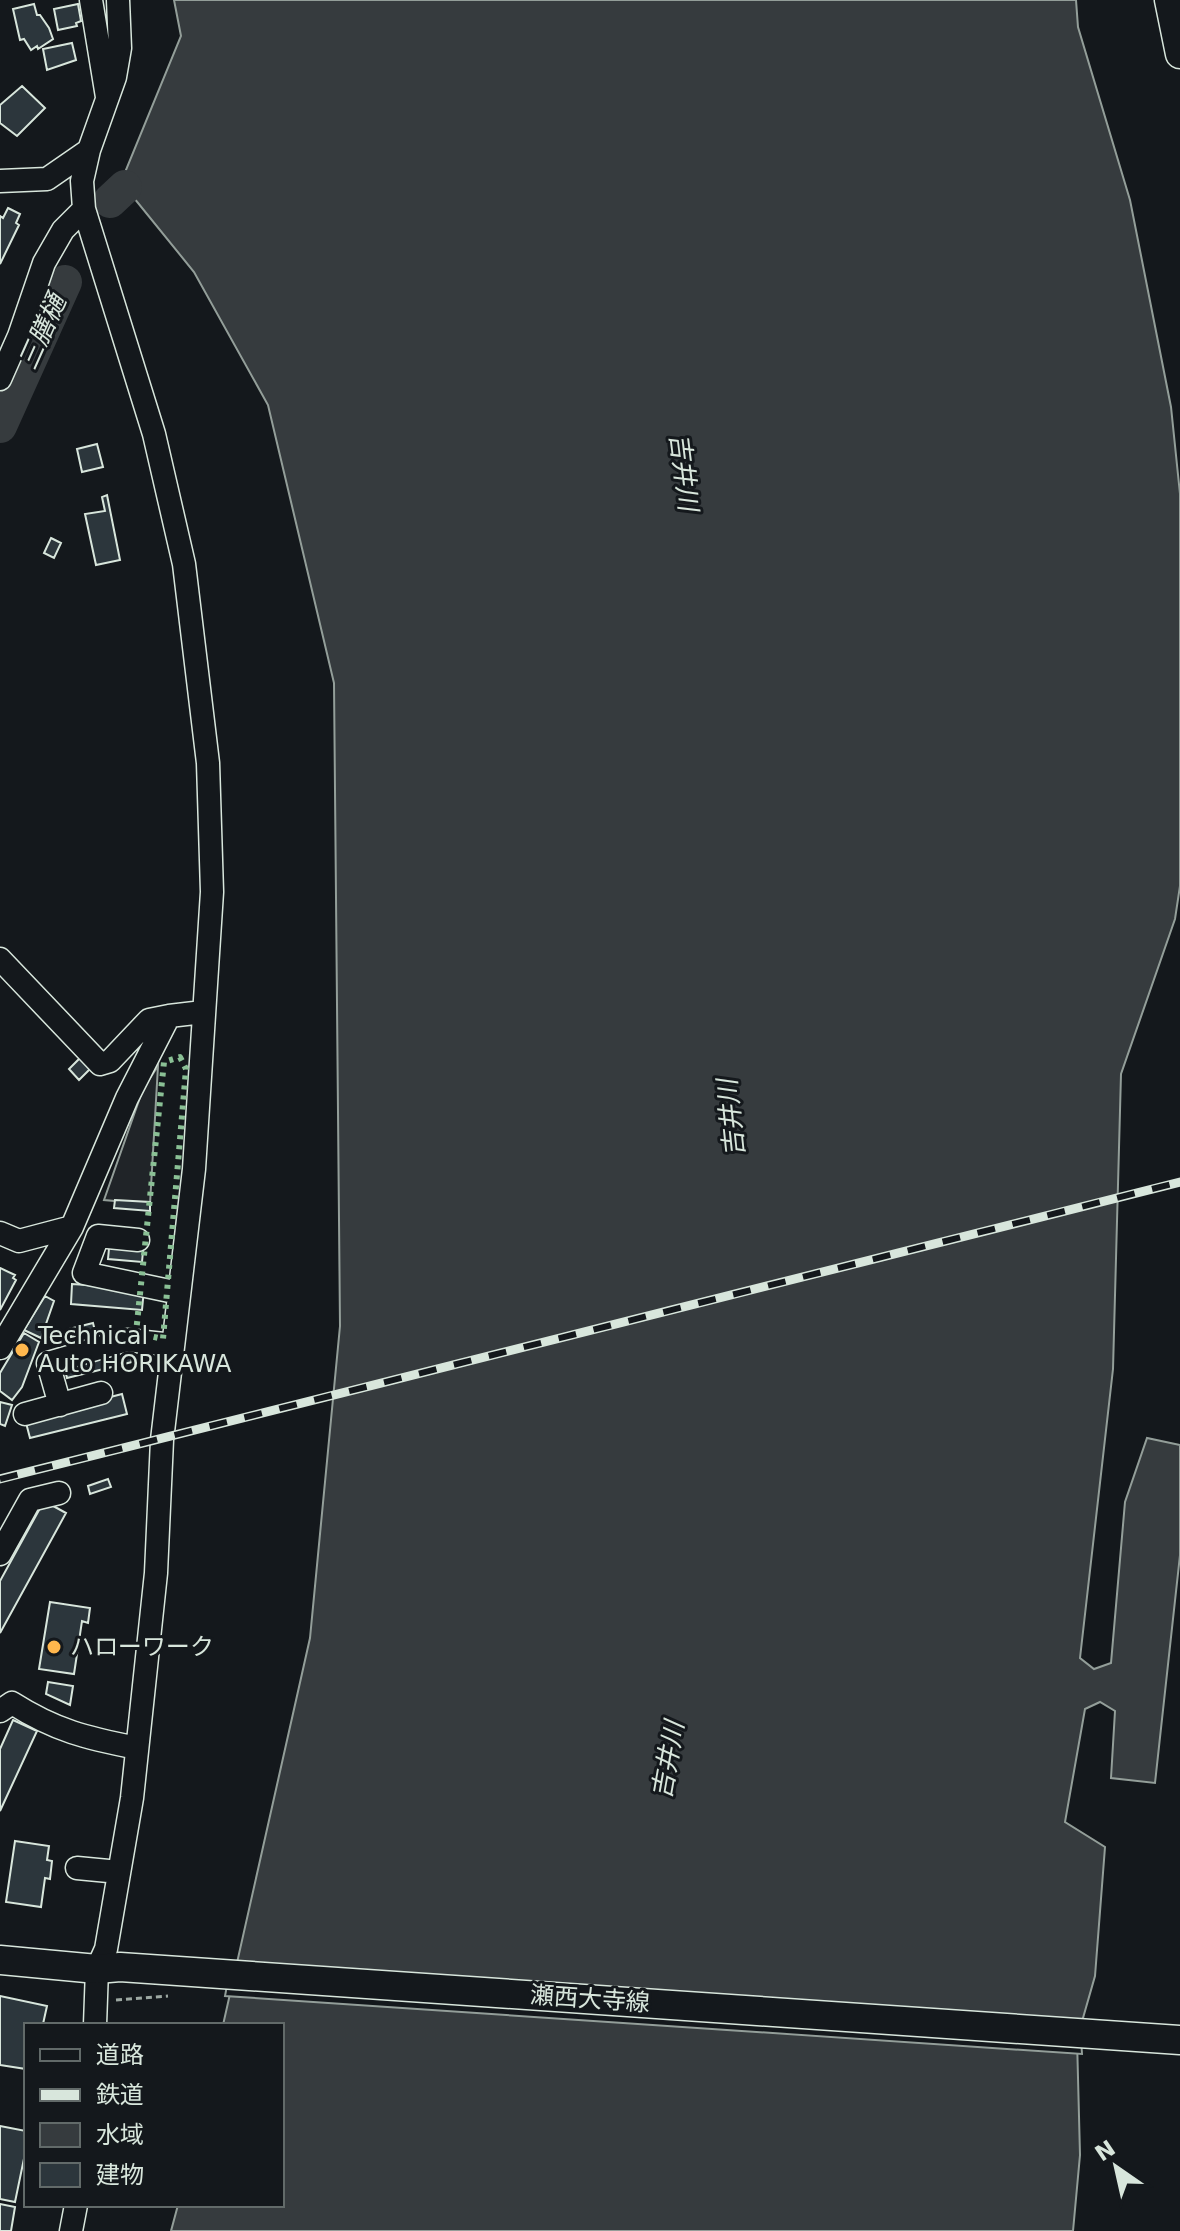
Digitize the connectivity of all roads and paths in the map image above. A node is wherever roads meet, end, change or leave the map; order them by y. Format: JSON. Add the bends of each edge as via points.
{"nodes":[{"id":1,"x":91,"y":0,"type":"edge"},
{"id":2,"x":118,"y":0,"type":"edge"},
{"id":3,"x":1169,"y":0,"type":"edge"},
{"id":4,"x":1180,"y":54,"type":"edge"},
{"id":5,"x":107,"y":99,"type":"junction"},
{"id":6,"x":89,"y":150,"type":"junction"},
{"id":7,"x":0,"y":181,"type":"edge"},
{"id":8,"x":84,"y":209,"type":"junction"},
{"id":9,"x":0,"y":379,"type":"edge"},
{"id":10,"x":0,"y":959,"type":"edge"},
{"id":11,"x":203,"y":1012,"type":"junction"},
{"id":12,"x":169,"y":1016,"type":"junction"},
{"id":13,"x":72,"y":1227,"type":"junction"},
{"id":14,"x":0,"y":1233,"type":"edge"},
{"id":15,"x":138,"y":1240,"type":"dead end"},
{"id":16,"x":179,"y":1293,"type":"junction"},
{"id":17,"x":173,"y":1345,"type":"junction"},
{"id":18,"x":0,"y":1348,"type":"edge"},
{"id":19,"x":101,"y":1393,"type":"dead end"},
{"id":20,"x":60,"y":1405,"type":"junction"},
{"id":21,"x":25,"y":1414,"type":"dead end"},
{"id":22,"x":59,"y":1493,"type":"dead end"},
{"id":23,"x":0,"y":1554,"type":"edge"},
{"id":24,"x":0,"y":1711,"type":"edge"},
{"id":25,"x":137,"y":1748,"type":"junction"},
{"id":26,"x":77,"y":1868,"type":"dead end"},
{"id":27,"x":119,"y":1872,"type":"junction"},
{"id":28,"x":0,"y":1960,"type":"edge"},
{"id":29,"x":108,"y":1968,"type":"junction"},
{"id":30,"x":95,"y":2023,"type":"edge"},
{"id":31,"x":1180,"y":2040,"type":"edge"},
{"id":32,"x":76,"y":2207,"type":"edge"},
{"id":33,"x":71,"y":2231,"type":"edge"}],
"edges":[{"from":1,"to":5,"type":"street"},
{"from":2,"to":5,"type":"street","via":[[120,48]]},
{"from":3,"to":4,"type":"main road"},
{"from":5,"to":6,"type":"street"},
{"from":6,"to":7,"type":"street","via":[[47,179]]},
{"from":6,"to":8,"type":"street","via":[[82,181]]},
{"from":8,"to":9,"type":"street","via":[[63,230],[44,263]]},
{"from":8,"to":11,"type":"street","via":[[154,434],[184,564],[208,763],[212,892]]},
{"from":10,"to":12,"type":"street","via":[[100,1064],[110,1061],[149,1020]]},
{"from":11,"to":12,"type":"street"},
{"from":11,"to":16,"type":"street","via":[[194,1169]]},
{"from":12,"to":13,"type":"street"},
{"from":13,"to":14,"type":"street","via":[[19,1241]]},
{"from":13,"to":18,"type":"street"},
{"from":15,"to":16,"type":"street","via":[[98,1236],[84,1273]]},
{"from":16,"to":17,"type":"street"},
{"from":17,"to":20,"type":"street","via":[[127,1340],[48,1363]]},
{"from":17,"to":25,"type":"street"},
{"from":19,"to":20,"type":"street"},
{"from":20,"to":21,"type":"street"},
{"from":22,"to":23,"type":"street","via":[[30,1500]]},
{"from":24,"to":25,"type":"street","via":[[12,1703],[81,1737]]},
{"from":25,"to":27,"type":"street"},
{"from":26,"to":27,"type":"street"},
{"from":27,"to":29,"type":"street","via":[[106,1949]]},
{"from":28,"to":29,"type":"main road","name":"瀬西大寺線"},
{"from":29,"to":30,"type":"street"},
{"from":29,"to":31,"type":"main road","name":"瀬西大寺線"},
{"from":32,"to":33,"type":"street"}]}
